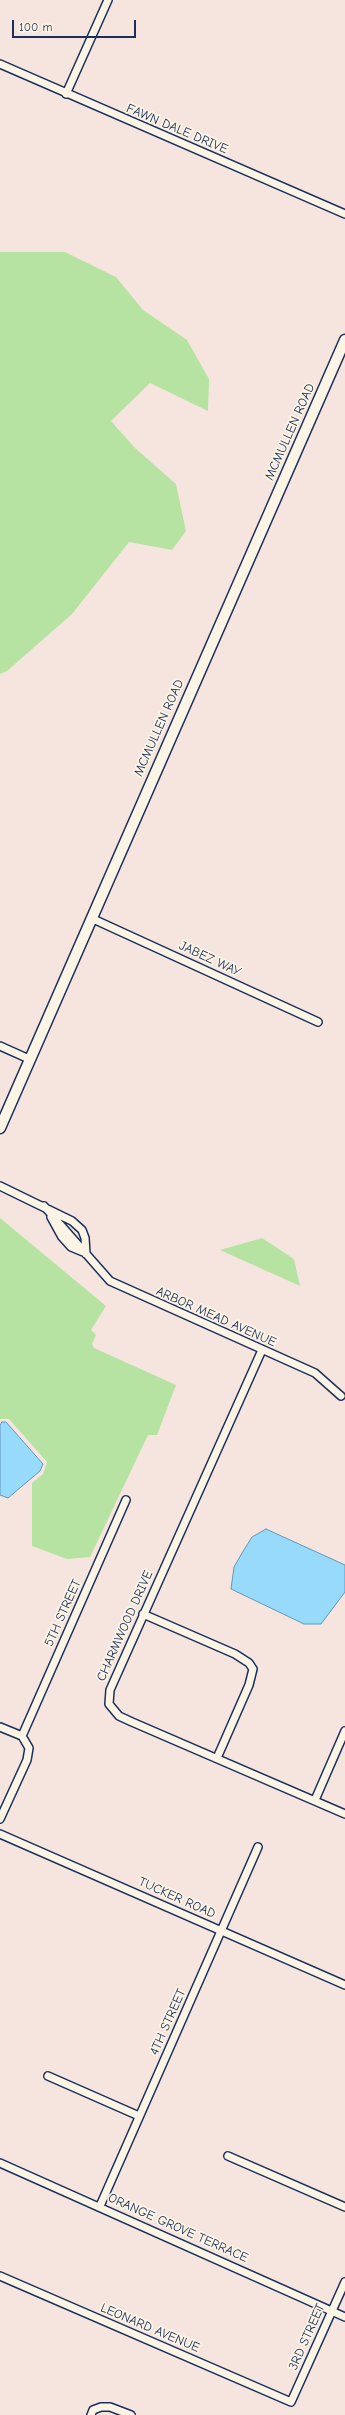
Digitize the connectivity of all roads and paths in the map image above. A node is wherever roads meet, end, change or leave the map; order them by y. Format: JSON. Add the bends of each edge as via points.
{"nodes":[{"id":1,"x":108,"y":0,"type":"edge"},
{"id":2,"x":0,"y":64,"type":"edge"},
{"id":3,"x":66,"y":94,"type":"junction"},
{"id":4,"x":345,"y":214,"type":"edge"},
{"id":5,"x":345,"y":340,"type":"edge"},
{"id":6,"x":91,"y":918,"type":"junction"},
{"id":7,"x":318,"y":1022,"type":"dead end"},
{"id":8,"x":0,"y":1046,"type":"edge"},
{"id":9,"x":29,"y":1059,"type":"junction"},
{"id":10,"x":0,"y":1128,"type":"edge"},
{"id":11,"x":0,"y":1186,"type":"edge"},
{"id":12,"x":44,"y":1206,"type":"junction"},
{"id":13,"x":86,"y":1254,"type":"junction"},
{"id":14,"x":262,"y":1350,"type":"junction"},
{"id":15,"x":341,"y":1396,"type":"dead end"},
{"id":16,"x":126,"y":1500,"type":"dead end"},
{"id":17,"x":143,"y":1614,"type":"junction"},
{"id":18,"x":0,"y":1727,"type":"edge"},
{"id":19,"x":345,"y":1731,"type":"edge"},
{"id":20,"x":22,"y":1736,"type":"junction"},
{"id":21,"x":217,"y":1758,"type":"junction"},
{"id":22,"x":315,"y":1800,"type":"junction"},
{"id":23,"x":345,"y":1814,"type":"edge"},
{"id":24,"x":0,"y":1818,"type":"edge"},
{"id":25,"x":0,"y":1834,"type":"edge"},
{"id":26,"x":258,"y":1847,"type":"dead end"},
{"id":27,"x":221,"y":1930,"type":"junction"},
{"id":28,"x":345,"y":1985,"type":"edge"},
{"id":29,"x":48,"y":2076,"type":"dead end"},
{"id":30,"x":139,"y":2116,"type":"junction"},
{"id":31,"x":228,"y":2156,"type":"dead end"},
{"id":32,"x":0,"y":2163,"type":"edge"},
{"id":33,"x":100,"y":2206,"type":"junction"},
{"id":34,"x":345,"y":2207,"type":"edge"},
{"id":35,"x":0,"y":2276,"type":"edge"},
{"id":36,"x":345,"y":2282,"type":"edge"},
{"id":37,"x":331,"y":2311,"type":"junction"},
{"id":38,"x":345,"y":2317,"type":"edge"},
{"id":39,"x":291,"y":2402,"type":"joint"},
{"id":40,"x":91,"y":2415,"type":"edge"},
{"id":41,"x":131,"y":2415,"type":"edge"}],
"edges":[{"from":1,"to":3,"type":"street"},
{"from":2,"to":3,"type":"street","name":"FAWN DALE DRIVE"},
{"from":3,"to":4,"type":"street","name":"FAWN DALE DRIVE"},
{"from":5,"to":6,"type":"street","name":"MCMULLEN ROAD"},
{"from":6,"to":7,"type":"street","name":"JABEZ WAY"},
{"from":6,"to":9,"type":"street","name":"MCMULLEN ROAD"},
{"from":8,"to":9,"type":"street"},
{"from":9,"to":10,"type":"street","name":"MCMULLEN ROAD"},
{"from":11,"to":12,"type":"street"},
{"from":12,"to":13,"type":"street","name":"ARBOR MEAD AVENUE","via":[[62,1237],[71,1247]]},
{"from":12,"to":13,"type":"street","via":[[72,1221],[82,1230]]},
{"from":13,"to":14,"type":"street","name":"ARBOR MEAD AVENUE","via":[[104,1276],[118,1286]]},
{"from":14,"to":15,"type":"street","name":"ARBOR MEAD AVENUE","via":[[315,1373]]},
{"from":14,"to":17,"type":"street","name":"CHARMWOOD DRIVE"},
{"from":16,"to":20,"type":"street","name":"5TH STREET"},
{"from":17,"to":21,"type":"street","name":"CHARMWOOD DRIVE","via":[[110,1690],[109,1704],[119,1716]]},
{"from":17,"to":21,"type":"street","via":[[235,1654],[249,1663],[253,1669]]},
{"from":18,"to":20,"type":"street"},
{"from":19,"to":22,"type":"street"},
{"from":20,"to":24,"type":"street","via":[[29,1748],[27,1760]]},
{"from":21,"to":22,"type":"street","name":"CHARMWOOD DRIVE"},
{"from":22,"to":23,"type":"street","name":"CHARMWOOD DRIVE"},
{"from":25,"to":27,"type":"street","name":"TUCKER ROAD"},
{"from":26,"to":27,"type":"street","name":"4TH STREET"},
{"from":27,"to":28,"type":"street","name":"TUCKER ROAD"},
{"from":27,"to":30,"type":"street","name":"4TH STREET"},
{"from":29,"to":30,"type":"street"},
{"from":30,"to":33,"type":"street","name":"4TH STREET"},
{"from":31,"to":34,"type":"street"},
{"from":32,"to":33,"type":"street","name":"ORANGE GROVE TERRACE"},
{"from":33,"to":37,"type":"street","name":"ORANGE GROVE TERRACE"},
{"from":35,"to":39,"type":"street","name":"LEONARD AVENUE"},
{"from":36,"to":37,"type":"street","name":"3RD STREET"},
{"from":37,"to":38,"type":"street","name":"ORANGE GROVE TERRACE"},
{"from":37,"to":39,"type":"street","name":"3RD STREET"},
{"from":40,"to":41,"type":"street","via":[[93,2410],[101,2407],[110,2407]]}]}
